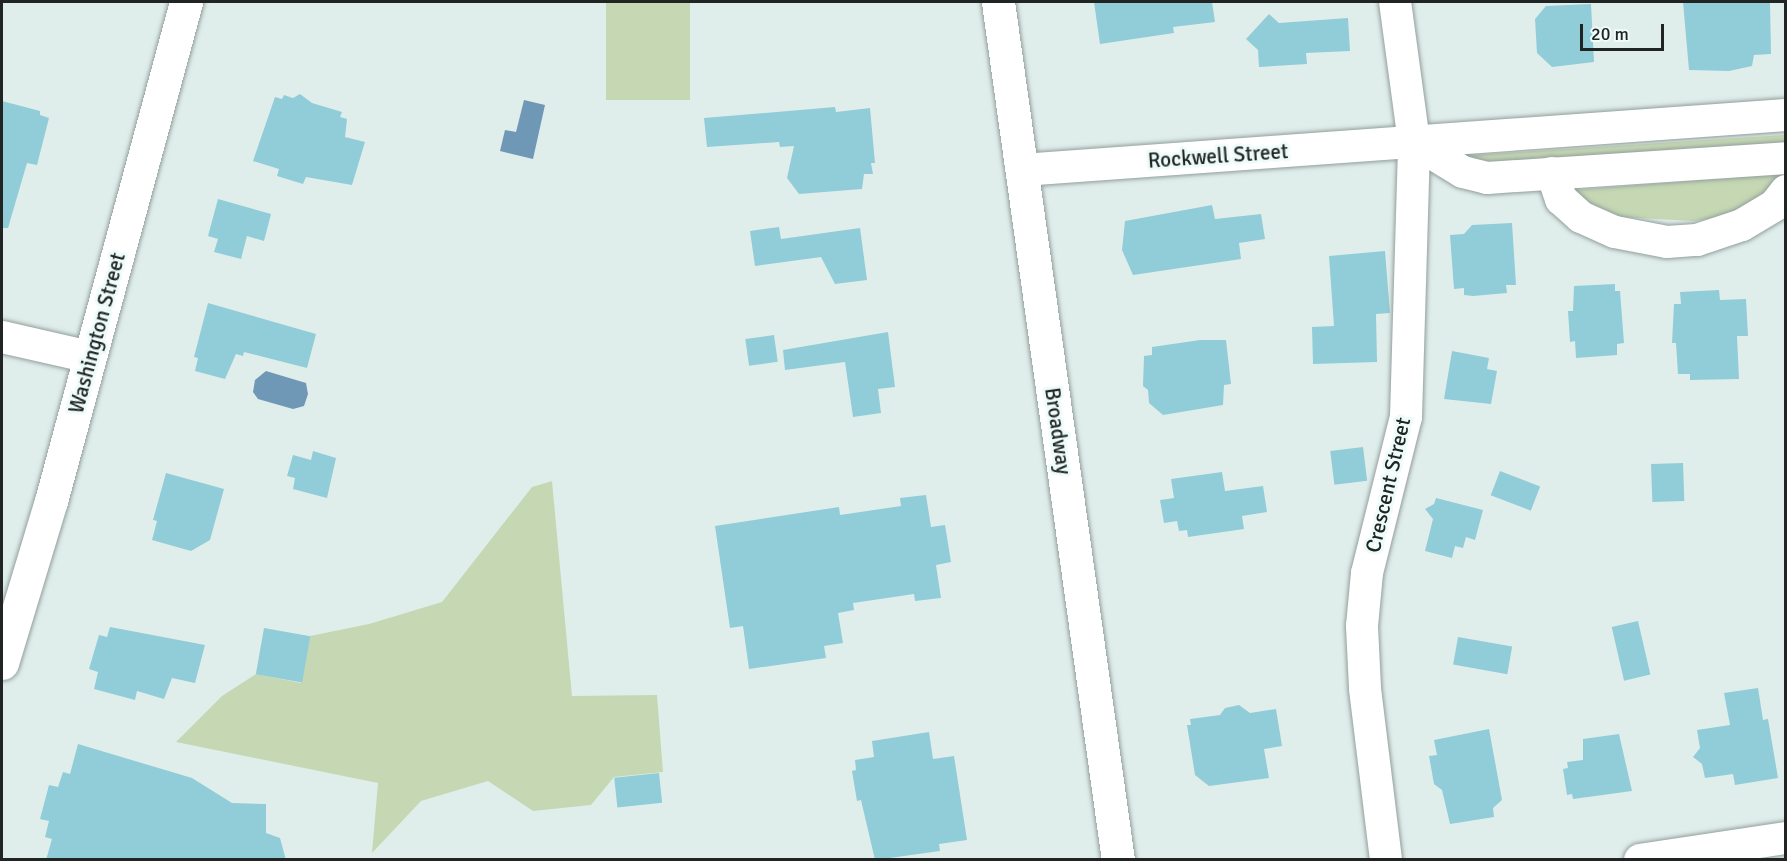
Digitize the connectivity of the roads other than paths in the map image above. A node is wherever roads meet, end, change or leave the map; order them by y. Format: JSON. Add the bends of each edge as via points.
{"nodes":[{"id":1,"x":186,"y":2,"type":"edge"},
{"id":2,"x":998,"y":2,"type":"edge"},
{"id":3,"x":1395,"y":2,"type":"edge"},
{"id":4,"x":1785,"y":116,"type":"edge"},
{"id":5,"x":1414,"y":142,"type":"junction"},
{"id":6,"x":1785,"y":158,"type":"edge"},
{"id":7,"x":1022,"y":170,"type":"junction"},
{"id":8,"x":1552,"y":173,"type":"junction"},
{"id":9,"x":1785,"y":191,"type":"edge"},
{"id":10,"x":2,"y":337,"type":"edge"},
{"id":11,"x":90,"y":357,"type":"junction"},
{"id":12,"x":2,"y":663,"type":"edge"},
{"id":13,"x":1785,"y":838,"type":"edge"},
{"id":14,"x":1118,"y":860,"type":"edge"},
{"id":15,"x":1386,"y":860,"type":"edge"},
{"id":16,"x":1640,"y":860,"type":"edge"}],
"edges":[{"from":1,"to":11,"type":"main road","name":"Washington Street"},
{"from":2,"to":7,"type":"main road","name":"Broadway"},
{"from":3,"to":5,"type":"street","name":"Crescent Street"},
{"from":4,"to":5,"type":"street","name":"Rockwell Street"},
{"from":5,"to":7,"type":"street","name":"Rockwell Street"},
{"from":5,"to":8,"type":"street","via":[[1476,176]]},
{"from":5,"to":15,"type":"street","name":"Crescent Street","via":[[1406,417],[1367,573],[1362,626],[1365,688]]},
{"from":6,"to":8,"type":"street"},
{"from":7,"to":14,"type":"main road","name":"Broadway"},
{"from":8,"to":9,"type":"street","via":[[1561,199],[1581,217],[1615,232],[1667,242],[1697,240],[1742,225],[1775,205]]},
{"from":10,"to":11,"type":"street"},
{"from":11,"to":12,"type":"main road","name":"Washington Street"},
{"from":13,"to":16,"type":"street"}]}
